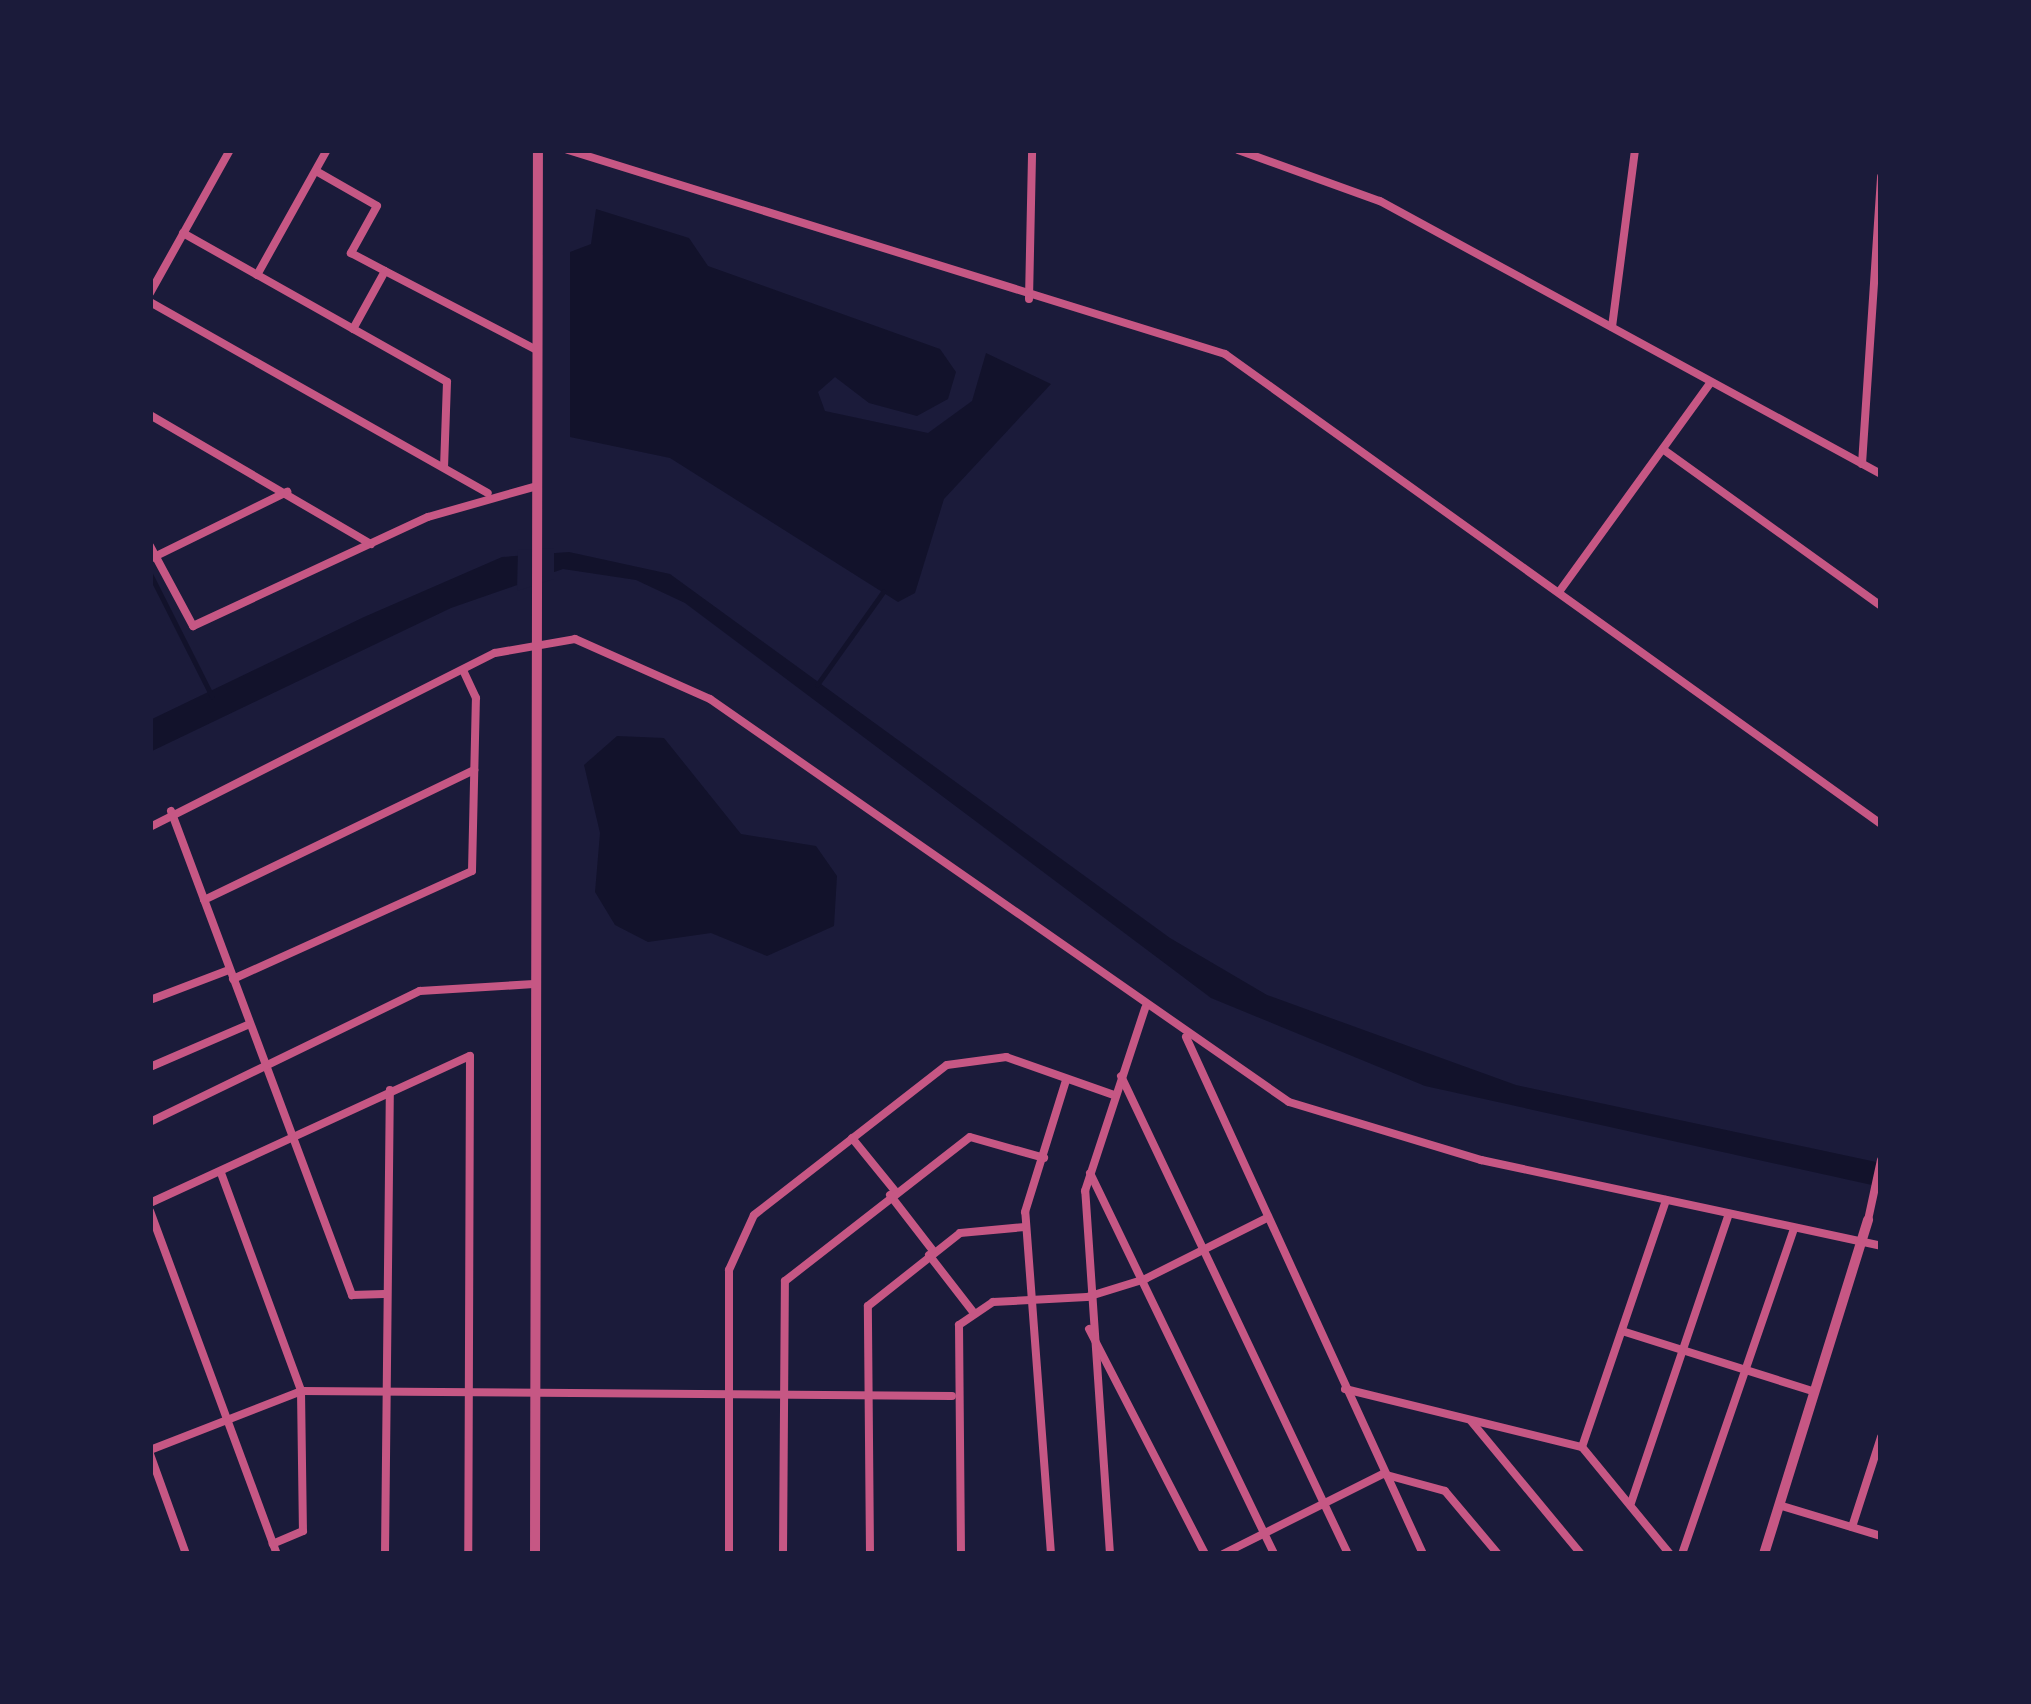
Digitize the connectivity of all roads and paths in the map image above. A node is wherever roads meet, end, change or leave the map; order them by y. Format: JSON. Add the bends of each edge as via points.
{"nodes":[{"id":1,"x":230,"y":150,"type":"edge"},
{"id":2,"x":327,"y":150,"type":"edge"},
{"id":3,"x":538,"y":150,"type":"edge"},
{"id":4,"x":568,"y":150,"type":"edge"},
{"id":5,"x":1032,"y":150,"type":"edge"},
{"id":6,"x":1238,"y":150,"type":"edge"},
{"id":7,"x":1635,"y":150,"type":"edge"},
{"id":8,"x":316,"y":171,"type":"junction"},
{"id":9,"x":1881,"y":177,"type":"edge"},
{"id":10,"x":183,"y":233,"type":"junction"},
{"id":11,"x":385,"y":272,"type":"junction"},
{"id":12,"x":256,"y":275,"type":"junction"},
{"id":13,"x":150,"y":293,"type":"edge"},
{"id":14,"x":1029,"y":299,"type":"junction"},
{"id":15,"x":150,"y":302,"type":"edge"},
{"id":16,"x":1612,"y":328,"type":"junction"},
{"id":17,"x":353,"y":329,"type":"junction"},
{"id":18,"x":537,"y":350,"type":"junction"},
{"id":19,"x":1711,"y":382,"type":"junction"},
{"id":20,"x":150,"y":415,"type":"edge"},
{"id":21,"x":1664,"y":450,"type":"junction"},
{"id":22,"x":1862,"y":464,"type":"junction"},
{"id":23,"x":444,"y":468,"type":"junction"},
{"id":24,"x":1881,"y":474,"type":"edge"},
{"id":25,"x":537,"y":486,"type":"junction"},
{"id":26,"x":286,"y":492,"type":"junction"},
{"id":27,"x":490,"y":494,"type":"junction"},
{"id":28,"x":370,"y":544,"type":"junction"},
{"id":29,"x":152,"y":553,"type":"edge"},
{"id":30,"x":1559,"y":592,"type":"junction"},
{"id":31,"x":1881,"y":606,"type":"edge"},
{"id":32,"x":536,"y":640,"type":"junction"},
{"id":33,"x":463,"y":670,"type":"junction"},
{"id":34,"x":474,"y":770,"type":"junction"},
{"id":35,"x":171,"y":811,"type":"junction"},
{"id":36,"x":1881,"y":824,"type":"edge"},
{"id":37,"x":150,"y":827,"type":"edge"},
{"id":38,"x":204,"y":900,"type":"junction"},
{"id":39,"x":231,"y":974,"type":"junction"},
{"id":40,"x":534,"y":984,"type":"junction"},
{"id":41,"x":150,"y":1000,"type":"edge"},
{"id":42,"x":1145,"y":1008,"type":"junction"},
{"id":43,"x":250,"y":1024,"type":"junction"},
{"id":44,"x":1186,"y":1035,"type":"junction"},
{"id":45,"x":150,"y":1067,"type":"edge"},
{"id":46,"x":268,"y":1067,"type":"junction"},
{"id":47,"x":1121,"y":1074,"type":"junction"},
{"id":48,"x":1066,"y":1080,"type":"junction"},
{"id":49,"x":390,"y":1090,"type":"junction"},
{"id":50,"x":1114,"y":1095,"type":"junction"},
{"id":51,"x":150,"y":1122,"type":"edge"},
{"id":52,"x":292,"y":1135,"type":"junction"},
{"id":53,"x":852,"y":1138,"type":"junction"},
{"id":54,"x":1043,"y":1158,"type":"junction"},
{"id":55,"x":1881,"y":1160,"type":"edge"},
{"id":56,"x":1089,"y":1172,"type":"junction"},
{"id":57,"x":221,"y":1173,"type":"junction"},
{"id":58,"x":892,"y":1193,"type":"junction"},
{"id":59,"x":1666,"y":1200,"type":"junction"},
{"id":60,"x":150,"y":1207,"type":"edge"},
{"id":61,"x":1729,"y":1214,"type":"junction"},
{"id":62,"x":1268,"y":1218,"type":"junction"},
{"id":63,"x":1868,"y":1220,"type":"joint"},
{"id":64,"x":1025,"y":1227,"type":"junction"},
{"id":65,"x":1794,"y":1228,"type":"junction"},
{"id":66,"x":1862,"y":1241,"type":"junction"},
{"id":67,"x":1881,"y":1246,"type":"edge"},
{"id":68,"x":1203,"y":1250,"type":"junction"},
{"id":69,"x":932,"y":1254,"type":"junction"},
{"id":70,"x":1145,"y":1279,"type":"junction"},
{"id":71,"x":384,"y":1294,"type":"junction"},
{"id":72,"x":1087,"y":1297,"type":"junction"},
{"id":73,"x":1030,"y":1300,"type":"junction"},
{"id":74,"x":974,"y":1313,"type":"junction"},
{"id":75,"x":1088,"y":1328,"type":"junction"},
{"id":76,"x":1622,"y":1331,"type":"junction"},
{"id":77,"x":1682,"y":1351,"type":"junction"},
{"id":78,"x":1744,"y":1370,"type":"junction"},
{"id":79,"x":1344,"y":1389,"type":"junction"},
{"id":80,"x":301,"y":1391,"type":"junction"},
{"id":81,"x":1815,"y":1392,"type":"junction"},
{"id":82,"x":387,"y":1393,"type":"junction"},
{"id":83,"x":468,"y":1395,"type":"junction"},
{"id":84,"x":535,"y":1395,"type":"junction"},
{"id":85,"x":865,"y":1395,"type":"junction"},
{"id":86,"x":730,"y":1396,"type":"junction"},
{"id":87,"x":781,"y":1396,"type":"junction"},
{"id":88,"x":952,"y":1396,"type":"junction"},
{"id":89,"x":227,"y":1420,"type":"junction"},
{"id":90,"x":1470,"y":1420,"type":"junction"},
{"id":91,"x":1881,"y":1438,"type":"edge"},
{"id":92,"x":1582,"y":1447,"type":"junction"},
{"id":93,"x":150,"y":1452,"type":"edge"},
{"id":94,"x":1383,"y":1474,"type":"junction"},
{"id":95,"x":1323,"y":1504,"type":"junction"},
{"id":96,"x":1630,"y":1504,"type":"junction"},
{"id":97,"x":1777,"y":1504,"type":"junction"},
{"id":98,"x":1852,"y":1527,"type":"junction"},
{"id":99,"x":1264,"y":1533,"type":"junction"},
{"id":100,"x":1881,"y":1536,"type":"edge"},
{"id":101,"x":275,"y":1549,"type":"edge"},
{"id":102,"x":1668,"y":1553,"type":"edge"},
{"id":103,"x":186,"y":1554,"type":"edge"},
{"id":104,"x":385,"y":1554,"type":"edge"},
{"id":105,"x":468,"y":1554,"type":"edge"},
{"id":106,"x":535,"y":1554,"type":"edge"},
{"id":107,"x":729,"y":1554,"type":"edge"},
{"id":108,"x":783,"y":1554,"type":"edge"},
{"id":109,"x":870,"y":1554,"type":"edge"},
{"id":110,"x":961,"y":1554,"type":"edge"},
{"id":111,"x":1051,"y":1554,"type":"edge"},
{"id":112,"x":1110,"y":1554,"type":"edge"},
{"id":113,"x":1204,"y":1554,"type":"edge"},
{"id":114,"x":1223,"y":1554,"type":"edge"},
{"id":115,"x":1274,"y":1554,"type":"edge"},
{"id":116,"x":1348,"y":1554,"type":"edge"},
{"id":117,"x":1423,"y":1554,"type":"edge"},
{"id":118,"x":1498,"y":1554,"type":"edge"},
{"id":119,"x":1581,"y":1554,"type":"edge"},
{"id":120,"x":1682,"y":1554,"type":"edge"},
{"id":121,"x":1764,"y":1554,"type":"edge"}],
"edges":[{"from":1,"to":10,"type":"street"},
{"from":2,"to":8,"type":"street"},
{"from":3,"to":18,"type":"street"},
{"from":4,"to":14,"type":"street"},
{"from":5,"to":14,"type":"street"},
{"from":6,"to":16,"type":"street","via":[[1381,202]]},
{"from":7,"to":16,"type":"street"},
{"from":8,"to":11,"type":"street","via":[[377,206],[351,253]]},
{"from":8,"to":12,"type":"street"},
{"from":9,"to":22,"type":"street"},
{"from":10,"to":12,"type":"street"},
{"from":10,"to":13,"type":"street"},
{"from":11,"to":17,"type":"street"},
{"from":11,"to":18,"type":"street"},
{"from":12,"to":17,"type":"street"},
{"from":14,"to":30,"type":"street","via":[[1225,354]]},
{"from":15,"to":23,"type":"street"},
{"from":16,"to":19,"type":"street"},
{"from":17,"to":23,"type":"street","via":[[447,382]]},
{"from":18,"to":25,"type":"street"},
{"from":19,"to":21,"type":"street"},
{"from":19,"to":22,"type":"street"},
{"from":20,"to":26,"type":"street"},
{"from":21,"to":30,"type":"street"},
{"from":21,"to":31,"type":"street"},
{"from":22,"to":24,"type":"street"},
{"from":23,"to":27,"type":"street"},
{"from":25,"to":27,"type":"street"},
{"from":25,"to":32,"type":"street"},
{"from":26,"to":28,"type":"street"},
{"from":26,"to":29,"type":"street"},
{"from":27,"to":28,"type":"street"},
{"from":28,"to":29,"type":"street","via":[[193,626]]},
{"from":30,"to":36,"type":"street"},
{"from":32,"to":33,"type":"street"},
{"from":32,"to":40,"type":"street"},
{"from":32,"to":42,"type":"street","via":[[575,638],[675,677]]},
{"from":33,"to":34,"type":"street","via":[[476,698]]},
{"from":33,"to":35,"type":"street"},
{"from":34,"to":38,"type":"street"},
{"from":34,"to":39,"type":"street","via":[[472,871]]},
{"from":35,"to":37,"type":"street"},
{"from":35,"to":38,"type":"street"},
{"from":38,"to":39,"type":"street"},
{"from":39,"to":41,"type":"street"},
{"from":39,"to":43,"type":"street"},
{"from":40,"to":46,"type":"street","via":[[437,985]]},
{"from":40,"to":84,"type":"street"},
{"from":42,"to":44,"type":"street"},
{"from":42,"to":47,"type":"street"},
{"from":43,"to":45,"type":"street"},
{"from":43,"to":46,"type":"street"},
{"from":44,"to":59,"type":"street","via":[[1323,1118]]},
{"from":44,"to":62,"type":"street"},
{"from":46,"to":51,"type":"street"},
{"from":46,"to":52,"type":"street"},
{"from":47,"to":50,"type":"street"},
{"from":47,"to":68,"type":"street"},
{"from":48,"to":50,"type":"street"},
{"from":48,"to":53,"type":"street","via":[[977,1056],[947,1065]]},
{"from":48,"to":54,"type":"street"},
{"from":49,"to":52,"type":"street"},
{"from":49,"to":71,"type":"street"},
{"from":49,"to":83,"type":"street","via":[[470,1056]]},
{"from":50,"to":56,"type":"street"},
{"from":52,"to":57,"type":"street"},
{"from":52,"to":71,"type":"street","via":[[352,1294]]},
{"from":53,"to":58,"type":"street"},
{"from":53,"to":86,"type":"street","via":[[769,1201],[734,1250]]},
{"from":54,"to":58,"type":"street","via":[[970,1137]]},
{"from":54,"to":64,"type":"street"},
{"from":55,"to":63,"type":"street"},
{"from":56,"to":70,"type":"street"},
{"from":56,"to":72,"type":"street"},
{"from":57,"to":60,"type":"street"},
{"from":57,"to":80,"type":"street"},
{"from":58,"to":69,"type":"street"},
{"from":58,"to":87,"type":"street","via":[[785,1281]]},
{"from":59,"to":61,"type":"street"},
{"from":59,"to":76,"type":"street"},
{"from":60,"to":89,"type":"street"},
{"from":61,"to":65,"type":"street"},
{"from":61,"to":77,"type":"street"},
{"from":62,"to":68,"type":"street"},
{"from":62,"to":79,"type":"street"},
{"from":63,"to":66,"type":"street"},
{"from":64,"to":69,"type":"street","via":[[969,1230]]},
{"from":64,"to":73,"type":"street"},
{"from":65,"to":66,"type":"street"},
{"from":65,"to":78,"type":"street"},
{"from":66,"to":67,"type":"street"},
{"from":66,"to":81,"type":"street"},
{"from":68,"to":70,"type":"street"},
{"from":68,"to":95,"type":"street"},
{"from":69,"to":74,"type":"street"},
{"from":69,"to":85,"type":"street","via":[[868,1306]]},
{"from":70,"to":72,"type":"street"},
{"from":70,"to":99,"type":"street"},
{"from":71,"to":82,"type":"street"},
{"from":72,"to":73,"type":"street"},
{"from":72,"to":75,"type":"street"},
{"from":73,"to":74,"type":"street"},
{"from":73,"to":111,"type":"street"},
{"from":74,"to":88,"type":"street","via":[[953,1333]]},
{"from":75,"to":112,"type":"street"},
{"from":75,"to":113,"type":"street"},
{"from":76,"to":77,"type":"street"},
{"from":76,"to":92,"type":"street"},
{"from":77,"to":78,"type":"street"},
{"from":77,"to":96,"type":"street"},
{"from":78,"to":81,"type":"street"},
{"from":78,"to":120,"type":"street"},
{"from":79,"to":90,"type":"street"},
{"from":79,"to":94,"type":"street"},
{"from":80,"to":82,"type":"street"},
{"from":80,"to":89,"type":"street"},
{"from":80,"to":101,"type":"street","via":[[303,1531]]},
{"from":81,"to":97,"type":"street"},
{"from":82,"to":83,"type":"street"},
{"from":82,"to":104,"type":"street"},
{"from":83,"to":84,"type":"street"},
{"from":83,"to":105,"type":"street"},
{"from":84,"to":86,"type":"street"},
{"from":84,"to":106,"type":"street"},
{"from":85,"to":87,"type":"street"},
{"from":85,"to":88,"type":"street"},
{"from":85,"to":109,"type":"street"},
{"from":86,"to":87,"type":"street"},
{"from":86,"to":107,"type":"street"},
{"from":87,"to":108,"type":"street"},
{"from":88,"to":110,"type":"street"},
{"from":89,"to":93,"type":"street"},
{"from":89,"to":101,"type":"street"},
{"from":90,"to":92,"type":"street"},
{"from":90,"to":119,"type":"street"},
{"from":91,"to":98,"type":"street"},
{"from":92,"to":96,"type":"street"},
{"from":93,"to":103,"type":"street"},
{"from":94,"to":95,"type":"street"},
{"from":94,"to":117,"type":"street"},
{"from":94,"to":118,"type":"street","via":[[1445,1491]]},
{"from":95,"to":99,"type":"street"},
{"from":95,"to":116,"type":"street"},
{"from":96,"to":102,"type":"street"},
{"from":97,"to":98,"type":"street"},
{"from":97,"to":121,"type":"street"},
{"from":98,"to":100,"type":"street"},
{"from":99,"to":114,"type":"street"},
{"from":99,"to":115,"type":"street"}]}
